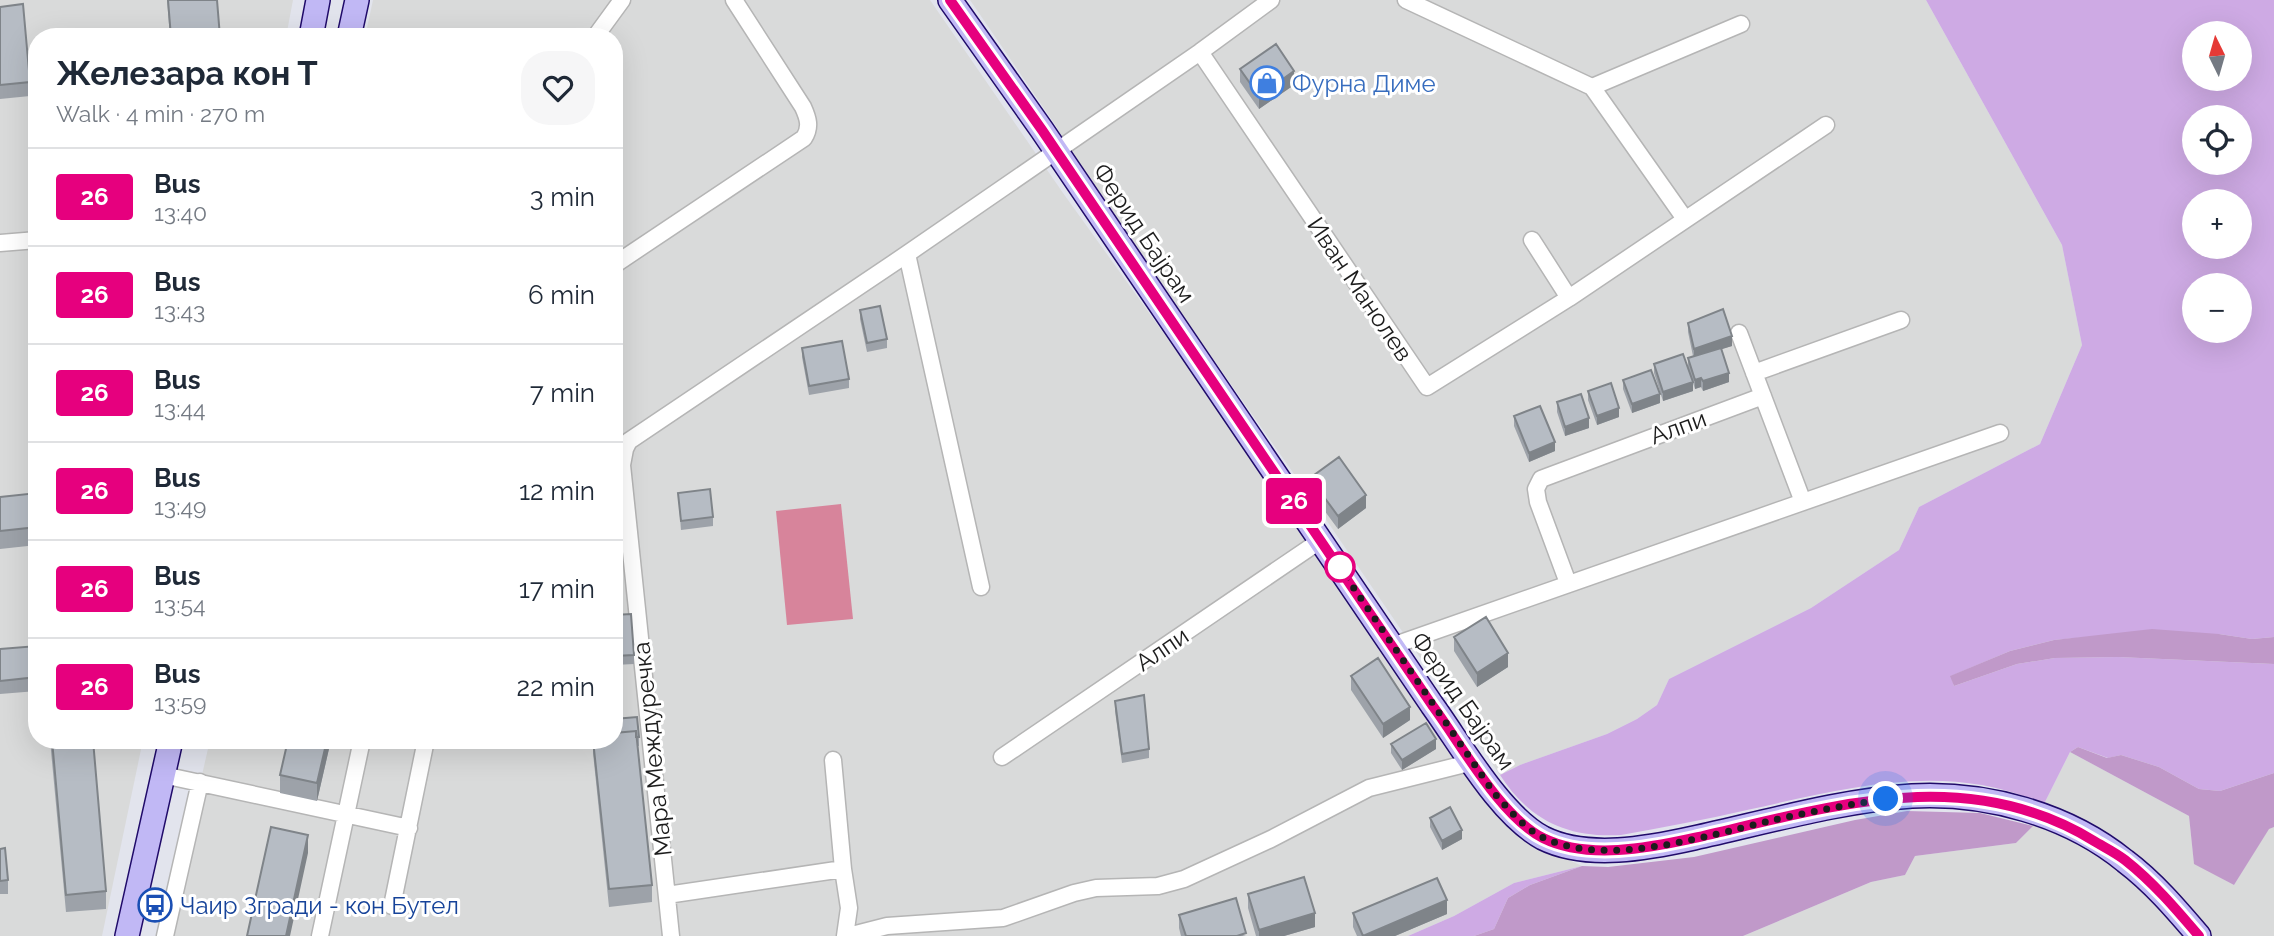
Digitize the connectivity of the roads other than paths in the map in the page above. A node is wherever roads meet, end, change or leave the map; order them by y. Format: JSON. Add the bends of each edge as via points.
{"nodes":[{"id":1,"x":318,"y":0,"type":"edge"},
{"id":2,"x":357,"y":0,"type":"edge"},
{"id":3,"x":622,"y":0,"type":"edge"},
{"id":4,"x":734,"y":0,"type":"edge"},
{"id":5,"x":950,"y":0,"type":"edge"},
{"id":6,"x":1271,"y":0,"type":"edge"},
{"id":7,"x":1406,"y":0,"type":"edge"},
{"id":8,"x":1741,"y":24,"type":"dead end"},
{"id":9,"x":313,"y":28,"type":"edge"},
{"id":10,"x":351,"y":28,"type":"edge"},
{"id":11,"x":602,"y":28,"type":"edge"},
{"id":12,"x":1200,"y":52,"type":"junction"},
{"id":13,"x":1591,"y":87,"type":"junction"},
{"id":14,"x":1826,"y":125,"type":"dead end"},
{"id":15,"x":1056,"y":150,"type":"junction"},
{"id":16,"x":1685,"y":219,"type":"junction"},
{"id":17,"x":1532,"y":240,"type":"dead end"},
{"id":18,"x":28,"y":241,"type":"edge"},
{"id":19,"x":0,"y":243,"type":"edge"},
{"id":20,"x":907,"y":254,"type":"junction"},
{"id":21,"x":623,"y":259,"type":"edge"},
{"id":22,"x":1569,"y":299,"type":"junction"},
{"id":23,"x":1901,"y":320,"type":"dead end"},
{"id":24,"x":1739,"y":333,"type":"dead end"},
{"id":25,"x":1754,"y":373,"type":"junction"},
{"id":26,"x":1763,"y":396,"type":"junction"},
{"id":27,"x":2000,"y":433,"type":"dead end"},
{"id":28,"x":623,"y":460,"type":"edge"},
{"id":29,"x":623,"y":475,"type":"edge"},
{"id":30,"x":1803,"y":502,"type":"junction"},
{"id":31,"x":1321,"y":540,"type":"junction"},
{"id":32,"x":1568,"y":583,"type":"junction"},
{"id":33,"x":981,"y":587,"type":"dead end"},
{"id":34,"x":1392,"y":646,"type":"junction"},
{"id":35,"x":169,"y":749,"type":"edge"},
{"id":36,"x":360,"y":749,"type":"edge"},
{"id":37,"x":424,"y":749,"type":"edge"},
{"id":38,"x":1002,"y":757,"type":"dead end"},
{"id":39,"x":833,"y":760,"type":"dead end"},
{"id":40,"x":1473,"y":762,"type":"junction"},
{"id":41,"x":163,"y":775,"type":"junction"},
{"id":42,"x":200,"y":782,"type":"junction"},
{"id":43,"x":348,"y":814,"type":"junction"},
{"id":44,"x":409,"y":828,"type":"junction"},
{"id":45,"x":843,"y":869,"type":"junction"},
{"id":46,"x":667,"y":895,"type":"junction"},
{"id":47,"x":392,"y":906,"type":"dead end"},
{"id":48,"x":127,"y":936,"type":"edge"},
{"id":49,"x":165,"y":936,"type":"edge"},
{"id":50,"x":320,"y":936,"type":"edge"},
{"id":51,"x":671,"y":936,"type":"edge"},
{"id":52,"x":846,"y":936,"type":"edge"},
{"id":53,"x":2199,"y":936,"type":"edge"}],
"edges":[{"from":1,"to":9,"type":"street"},
{"from":2,"to":10,"type":"street"},
{"from":3,"to":11,"type":"street"},
{"from":4,"to":21,"type":"street","via":[[803,107],[808,132]]},
{"from":5,"to":15,"type":"street","name":"Ферид Бајрам"},
{"from":6,"to":12,"type":"street"},
{"from":7,"to":13,"type":"street"},
{"from":8,"to":13,"type":"street"},
{"from":12,"to":15,"type":"street"},
{"from":12,"to":22,"type":"street","name":"Иван Манолев","via":[[1427,387]]},
{"from":13,"to":16,"type":"street"},
{"from":14,"to":16,"type":"street","name":"Иван Манолев"},
{"from":15,"to":20,"type":"street","name":"Мара Междуречка"},
{"from":15,"to":31,"type":"street","name":"Ферид Бајрам"},
{"from":16,"to":22,"type":"street","name":"Иван Манолев"},
{"from":17,"to":22,"type":"street"},
{"from":18,"to":19,"type":"street"},
{"from":20,"to":28,"type":"street","name":"Мара Междуречка","via":[[635,435]]},
{"from":20,"to":33,"type":"street"},
{"from":23,"to":25,"type":"street"},
{"from":24,"to":25,"type":"street"},
{"from":25,"to":26,"type":"street"},
{"from":26,"to":30,"type":"street"},
{"from":26,"to":32,"type":"street","name":"Алпи","via":[[1539,481],[1538,502]]},
{"from":27,"to":30,"type":"street"},
{"from":29,"to":46,"type":"street","name":"Мара Междуречка"},
{"from":30,"to":32,"type":"street"},
{"from":31,"to":34,"type":"street","name":"Ферид Бајрам"},
{"from":31,"to":38,"type":"street","name":"Алпи"},
{"from":32,"to":34,"type":"street"},
{"from":34,"to":40,"type":"street","name":"Ферид Бајрам"},
{"from":35,"to":41,"type":"street"},
{"from":36,"to":43,"type":"street"},
{"from":37,"to":44,"type":"street"},
{"from":39,"to":45,"type":"street"},
{"from":40,"to":52,"type":"street","via":[[1368,788],[1271,839],[1158,886],[1096,888],[1003,918],[887,926]]},
{"from":40,"to":53,"type":"street","name":"Ферид Бајрам","via":[[1494,793],[1531,829],[1543,838],[1579,848],[1678,842],[1910,796],[1995,802],[2076,830],[2124,860]]},
{"from":41,"to":42,"type":"street"},
{"from":41,"to":48,"type":"street"},
{"from":42,"to":43,"type":"street"},
{"from":42,"to":49,"type":"street"},
{"from":43,"to":44,"type":"street"},
{"from":43,"to":50,"type":"street"},
{"from":44,"to":47,"type":"street"},
{"from":45,"to":46,"type":"street"},
{"from":45,"to":52,"type":"street","via":[[849,908]]},
{"from":46,"to":51,"type":"street","name":"Мара Междуречка"}]}
